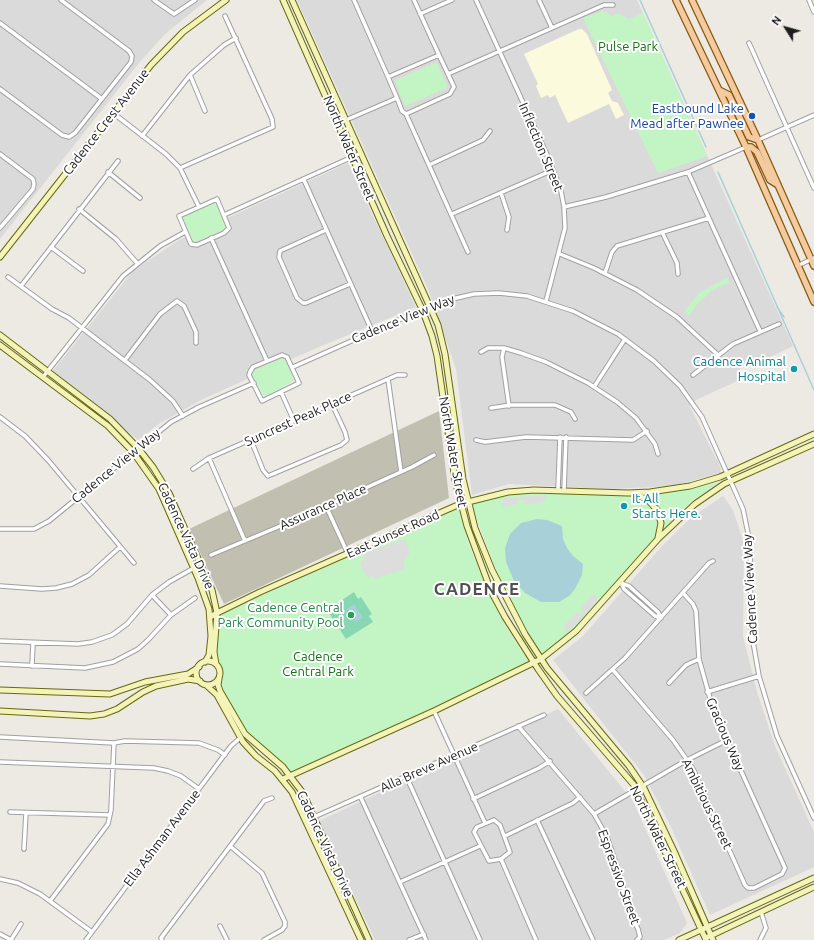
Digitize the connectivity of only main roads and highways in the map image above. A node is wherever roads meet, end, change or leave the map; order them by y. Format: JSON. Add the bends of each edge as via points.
{"nodes":[{"id":1,"x":226,"y":0,"type":"edge"},
{"id":2,"x":283,"y":0,"type":"edge"},
{"id":3,"x":292,"y":0,"type":"edge"},
{"id":4,"x":676,"y":0,"type":"edge"},
{"id":5,"x":692,"y":0,"type":"edge"},
{"id":6,"x":719,"y":90,"type":"junction"},
{"id":7,"x":758,"y":140,"type":"junction"},
{"id":8,"x":746,"y":147,"type":"junction"},
{"id":9,"x":778,"y":185,"type":"junction"},
{"id":10,"x":0,"y":257,"type":"edge"},
{"id":11,"x":812,"y":259,"type":"edge"},
{"id":12,"x":814,"y":266,"type":"edge"},
{"id":13,"x":814,"y":302,"type":"edge"},
{"id":14,"x":0,"y":335,"type":"edge"},
{"id":15,"x":0,"y":345,"type":"edge"},
{"id":16,"x":814,"y":434,"type":"edge"},
{"id":17,"x":814,"y":444,"type":"edge"},
{"id":18,"x":628,"y":493,"type":"junction"},
{"id":19,"x":468,"y":502,"type":"junction"},
{"id":20,"x":460,"y":504,"type":"junction"},
{"id":21,"x":658,"y":539,"type":"junction"},
{"id":22,"x":217,"y":612,"type":"junction"},
{"id":23,"x":210,"y":617,"type":"junction"},
{"id":24,"x":541,"y":659,"type":"junction"},
{"id":25,"x":205,"y":662,"type":"junction"},
{"id":26,"x":216,"y":664,"type":"junction"},
{"id":27,"x":534,"y":664,"type":"junction"},
{"id":28,"x":199,"y":667,"type":"junction"},
{"id":29,"x":219,"y":679,"type":"junction"},
{"id":30,"x":200,"y":681,"type":"junction"},
{"id":31,"x":206,"y":685,"type":"junction"},
{"id":32,"x":0,"y":690,"type":"edge"},
{"id":33,"x":0,"y":711,"type":"edge"},
{"id":34,"x":290,"y":774,"type":"junction"},
{"id":35,"x":283,"y":779,"type":"junction"},
{"id":36,"x":814,"y":878,"type":"edge"},
{"id":37,"x":814,"y":888,"type":"edge"},
{"id":38,"x":708,"y":927,"type":"junction"},
{"id":39,"x":702,"y":930,"type":"junction"},
{"id":40,"x":712,"y":938,"type":"edge"},
{"id":41,"x":361,"y":940,"type":"edge"},
{"id":42,"x":369,"y":940,"type":"edge"},
{"id":43,"x":679,"y":940,"type":"edge"},
{"id":44,"x":705,"y":940,"type":"edge"}],
"edges":[{"from":1,"to":10,"type":"main road","name":"Cadence Crest Avenue","via":[[168,45]]},
{"from":2,"to":20,"type":"main road","name":"North Water Street","via":[[432,336]]},
{"from":3,"to":19,"type":"main road","name":"North Water Street","via":[[438,325],[445,354]]},
{"from":4,"to":6,"type":"main road"},
{"from":5,"to":7,"type":"main road"},
{"from":6,"to":7,"type":"main road","via":[[729,95],[749,137]]},
{"from":6,"to":8,"type":"main road"},
{"from":7,"to":9,"type":"main road"},
{"from":8,"to":9,"type":"main road","via":[[751,147],[757,152],[770,180]]},
{"from":8,"to":13,"type":"main road"},
{"from":9,"to":11,"type":"main road"},
{"from":11,"to":12,"type":"main road"},
{"from":14,"to":22,"type":"main road","name":"Cadence Vista Drive","via":[[110,419],[153,467],[169,493],[206,573]]},
{"from":15,"to":23,"type":"main road","name":"Cadence Vista Drive","via":[[101,420],[133,452],[159,489],[194,568]]},
{"from":16,"to":18,"type":"main road","name":"East Sunset Road","via":[[712,480],[682,488]]},
{"from":17,"to":21,"type":"main road","via":[[719,487],[695,504]]},
{"from":18,"to":19,"type":"main road","name":"East Sunset Road","via":[[558,489],[508,492]]},
{"from":18,"to":21,"type":"main road","via":[[648,500],[657,510],[661,523]]},
{"from":19,"to":20,"type":"main road","name":"East Sunset Road"},
{"from":19,"to":24,"type":"main road","name":"North Water Street","via":[[475,528],[492,570],[524,634]]},
{"from":20,"to":22,"type":"main road","name":"East Sunset Road"},
{"from":20,"to":27,"type":"main road","name":"North Water Street","via":[[491,591]]},
{"from":21,"to":24,"type":"main road","via":[[576,631]]},
{"from":22,"to":23,"type":"main road","name":"East Sunset Road"},
{"from":22,"to":26,"type":"main road","name":"Cadence Vista Drive","via":[[214,652]]},
{"from":23,"to":25,"type":"main road","name":"Cadence Vista Drive","via":[[210,647]]},
{"from":24,"to":27,"type":"main road"},
{"from":24,"to":38,"type":"main road","name":"North Water Street","via":[[643,786]]},
{"from":25,"to":26,"type":"main road"},
{"from":25,"to":28,"type":"main road"},
{"from":26,"to":29,"type":"main road","via":[[220,671]]},
{"from":27,"to":34,"type":"main road"},
{"from":27,"to":39,"type":"main road","name":"North Water Street","via":[[557,696],[622,769],[637,790]]},
{"from":28,"to":30,"type":"main road","via":[[197,674]]},
{"from":28,"to":32,"type":"main road","via":[[187,675],[145,682],[110,694]]},
{"from":29,"to":31,"type":"main road","via":[[213,684]]},
{"from":29,"to":34,"type":"main road","name":"Cadence Vista Drive","via":[[220,691],[245,734]]},
{"from":30,"to":31,"type":"main road"},
{"from":30,"to":33,"type":"main road","via":[[188,679],[156,686],[104,714],[90,716]]},
{"from":31,"to":35,"type":"main road","name":"Cadence Vista Drive","via":[[216,695],[240,738]]},
{"from":34,"to":35,"type":"main road"},
{"from":34,"to":42,"type":"main road","name":"Cadence Vista Drive","via":[[303,793]]},
{"from":35,"to":41,"type":"main road","name":"Cadence Vista Drive","via":[[297,800]]},
{"from":36,"to":38,"type":"main road"},
{"from":37,"to":40,"type":"main road"},
{"from":38,"to":39,"type":"main road"},
{"from":38,"to":40,"type":"main road","name":"North Water Street"},
{"from":39,"to":43,"type":"main road"},
{"from":39,"to":44,"type":"main road","name":"North Water Street"},
{"from":40,"to":44,"type":"main road"}]}
